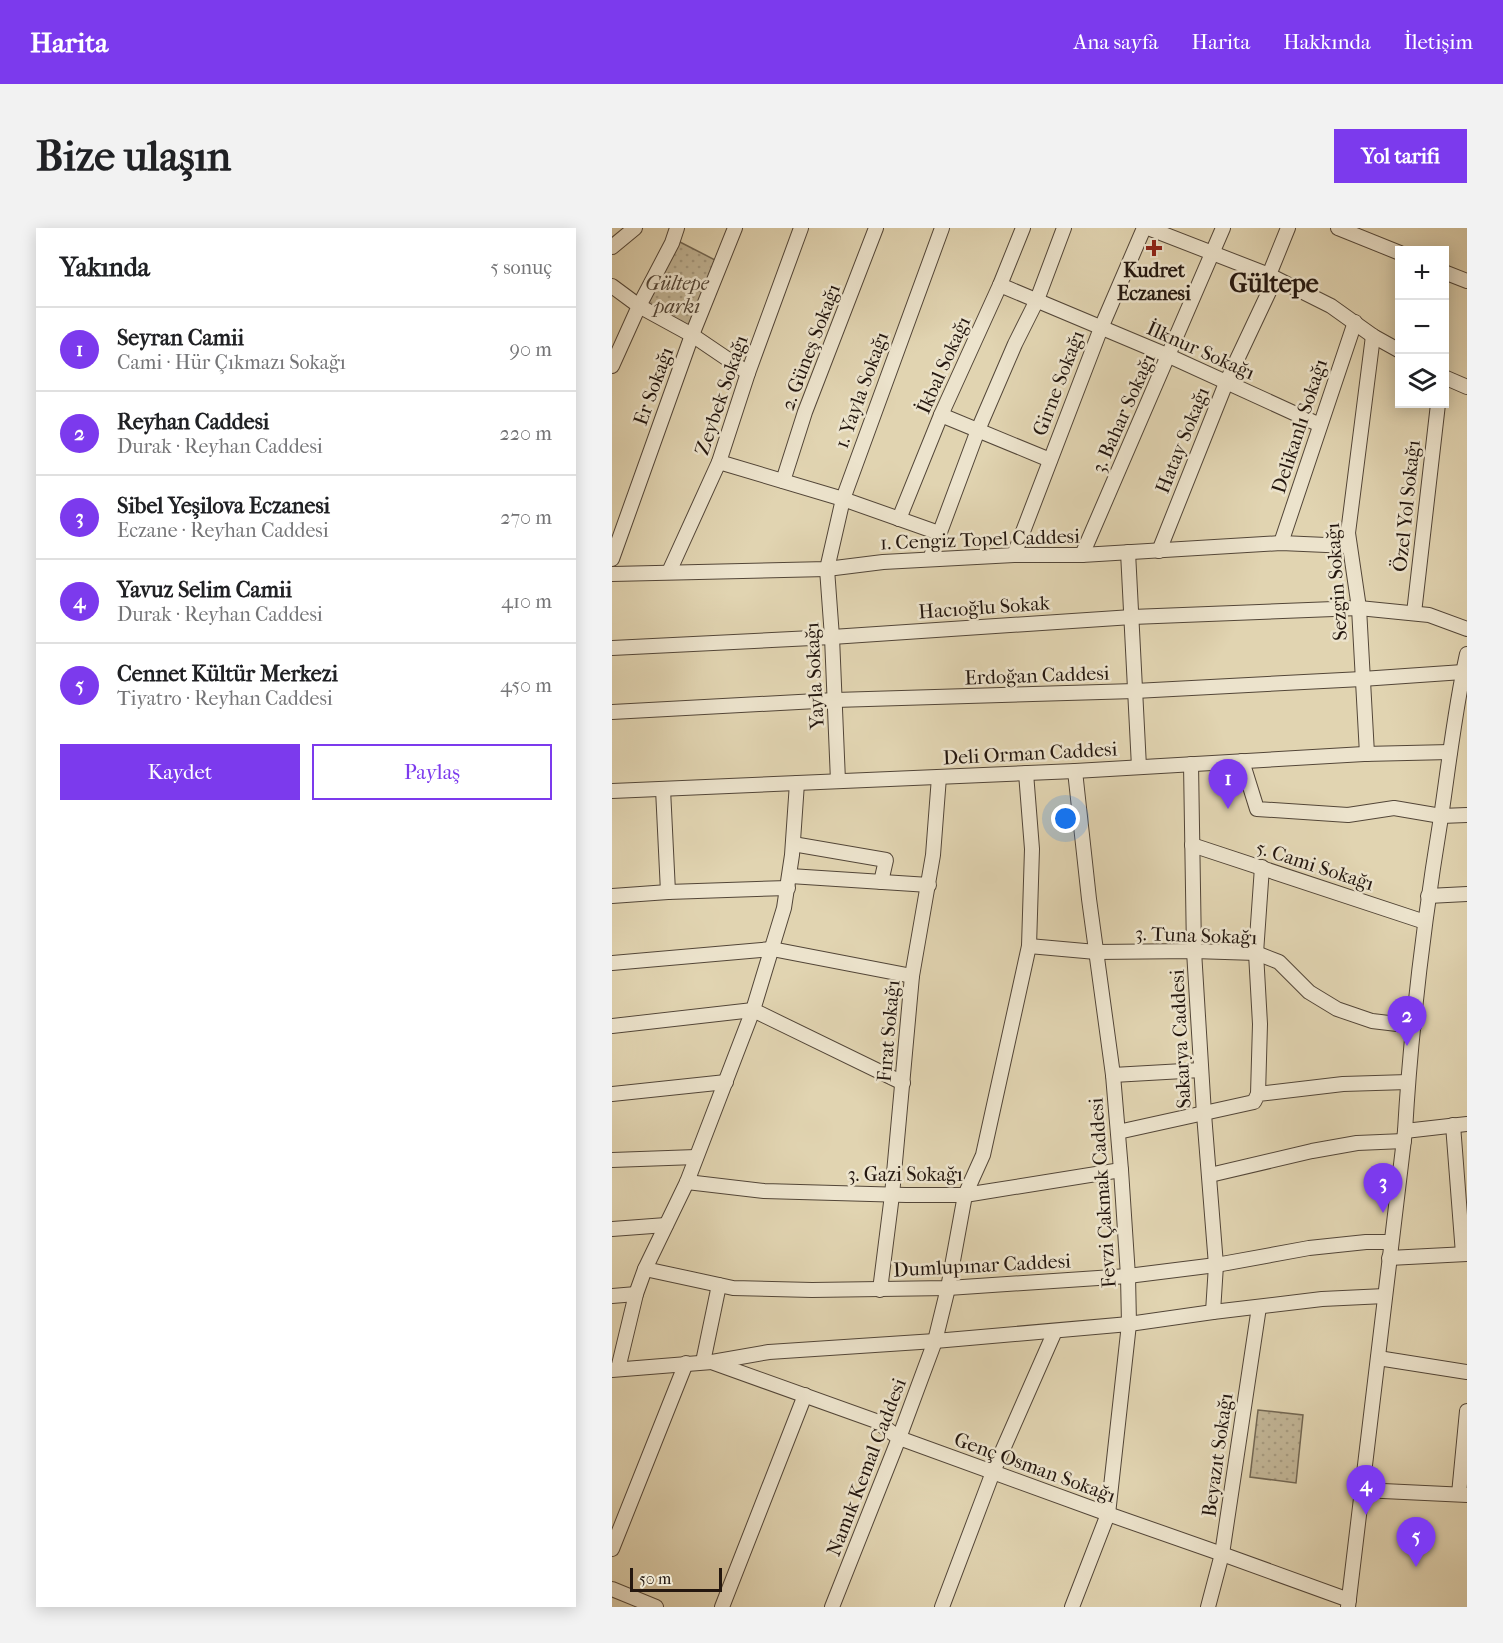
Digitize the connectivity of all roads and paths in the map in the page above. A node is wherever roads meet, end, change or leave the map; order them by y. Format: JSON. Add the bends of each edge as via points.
{"nodes":[{"id":1,"x":634,"y":228,"type":"edge"},
{"id":2,"x":677,"y":228,"type":"edge"},
{"id":3,"x":735,"y":228,"type":"edge"},
{"id":4,"x":801,"y":228,"type":"edge"},
{"id":5,"x":876,"y":228,"type":"edge"},
{"id":6,"x":942,"y":228,"type":"edge"},
{"id":7,"x":1023,"y":228,"type":"edge"},
{"id":8,"x":1064,"y":228,"type":"edge"},
{"id":9,"x":1146,"y":228,"type":"edge"},
{"id":10,"x":1223,"y":228,"type":"edge"},
{"id":11,"x":1288,"y":228,"type":"edge"},
{"id":12,"x":1338,"y":228,"type":"edge"},
{"id":13,"x":612,"y":247,"type":"edge"},
{"id":14,"x":1395,"y":251,"type":"edge"},
{"id":15,"x":1212,"y":254,"type":"junction"},
{"id":16,"x":1449,"y":274,"type":"edge"},
{"id":17,"x":1272,"y":277,"type":"junction"},
{"id":18,"x":1467,"y":281,"type":"edge"},
{"id":19,"x":1000,"y":285,"type":"junction"},
{"id":20,"x":612,"y":286,"type":"edge"},
{"id":21,"x":1036,"y":300,"type":"junction"},
{"id":22,"x":639,"y":306,"type":"junction"},
{"id":23,"x":1355,"y":322,"type":"junction"},
{"id":24,"x":1101,"y":328,"type":"junction"},
{"id":25,"x":692,"y":335,"type":"junction"},
{"id":26,"x":1373,"y":336,"type":"junction"},
{"id":27,"x":1395,"y":348,"type":"edge"},
{"id":28,"x":1169,"y":356,"type":"junction"},
{"id":29,"x":612,"y":366,"type":"edge"},
{"id":30,"x":748,"y":374,"type":"junction"},
{"id":31,"x":1449,"y":378,"type":"edge"},
{"id":32,"x":1226,"y":383,"type":"junction"},
{"id":33,"x":1467,"y":387,"type":"edge"},
{"id":34,"x":1438,"y":408,"type":"edge"},
{"id":35,"x":941,"y":415,"type":"junction"},
{"id":36,"x":1320,"y":425,"type":"junction"},
{"id":37,"x":978,"y":430,"type":"junction"},
{"id":38,"x":1050,"y":460,"type":"junction"},
{"id":39,"x":719,"y":462,"type":"junction"},
{"id":40,"x":783,"y":481,"type":"junction"},
{"id":41,"x":843,"y":499,"type":"junction"},
{"id":42,"x":899,"y":519,"type":"junction"},
{"id":43,"x":939,"y":533,"type":"junction"},
{"id":44,"x":1281,"y":543,"type":"junction"},
{"id":45,"x":1349,"y":546,"type":"junction"},
{"id":46,"x":1159,"y":551,"type":"junction"},
{"id":47,"x":1128,"y":552,"type":"junction"},
{"id":48,"x":1014,"y":555,"type":"junction"},
{"id":49,"x":1082,"y":555,"type":"junction"},
{"id":50,"x":612,"y":559,"type":"edge"},
{"id":51,"x":930,"y":559,"type":"junction"},
{"id":52,"x":827,"y":569,"type":"junction"},
{"id":53,"x":669,"y":572,"type":"junction"},
{"id":54,"x":612,"y":574,"type":"edge"},
{"id":55,"x":1359,"y":608,"type":"junction"},
{"id":56,"x":1414,"y":613,"type":"junction"},
{"id":57,"x":1131,"y":617,"type":"junction"},
{"id":58,"x":1467,"y":629,"type":"edge"},
{"id":59,"x":832,"y":637,"type":"junction"},
{"id":60,"x":612,"y":648,"type":"edge"},
{"id":61,"x":1467,"y":654,"type":"edge"},
{"id":62,"x":1463,"y":672,"type":"junction"},
{"id":63,"x":1362,"y":679,"type":"junction"},
{"id":64,"x":1135,"y":691,"type":"junction"},
{"id":65,"x":835,"y":700,"type":"junction"},
{"id":66,"x":612,"y":712,"type":"edge"},
{"id":67,"x":1467,"y":739,"type":"edge"},
{"id":68,"x":1451,"y":746,"type":"junction"},
{"id":69,"x":1368,"y":754,"type":"junction"},
{"id":70,"x":1242,"y":761,"type":"junction"},
{"id":71,"x":1191,"y":764,"type":"junction"},
{"id":72,"x":1139,"y":767,"type":"junction"},
{"id":73,"x":1075,"y":771,"type":"junction"},
{"id":74,"x":1026,"y":773,"type":"junction"},
{"id":75,"x":939,"y":777,"type":"junction"},
{"id":76,"x":838,"y":781,"type":"junction"},
{"id":77,"x":797,"y":783,"type":"junction"},
{"id":78,"x":663,"y":789,"type":"junction"},
{"id":79,"x":612,"y":791,"type":"edge"},
{"id":80,"x":1467,"y":815,"type":"edge"},
{"id":81,"x":1441,"y":816,"type":"junction"},
{"id":82,"x":793,"y":844,"type":"junction"},
{"id":83,"x":1192,"y":845,"type":"junction"},
{"id":84,"x":1262,"y":867,"type":"junction"},
{"id":85,"x":789,"y":882,"type":"junction"},
{"id":86,"x":882,"y":882,"type":"junction"},
{"id":87,"x":928,"y":885,"type":"junction"},
{"id":88,"x":668,"y":892,"type":"junction"},
{"id":89,"x":1467,"y":894,"type":"edge"},
{"id":90,"x":612,"y":896,"type":"edge"},
{"id":91,"x":1428,"y":896,"type":"junction"},
{"id":92,"x":1425,"y":922,"type":"junction"},
{"id":93,"x":1029,"y":946,"type":"junction"},
{"id":94,"x":772,"y":949,"type":"junction"},
{"id":95,"x":1194,"y":951,"type":"junction"},
{"id":96,"x":1096,"y":952,"type":"junction"},
{"id":97,"x":1256,"y":953,"type":"junction"},
{"id":98,"x":612,"y":963,"type":"edge"},
{"id":99,"x":912,"y":976,"type":"junction"},
{"id":100,"x":753,"y":1010,"type":"junction"},
{"id":101,"x":612,"y":1026,"type":"edge"},
{"id":102,"x":1414,"y":1026,"type":"junction"},
{"id":103,"x":1201,"y":1070,"type":"junction"},
{"id":104,"x":1113,"y":1075,"type":"junction"},
{"id":105,"x":726,"y":1082,"type":"junction"},
{"id":106,"x":1408,"y":1082,"type":"junction"},
{"id":107,"x":903,"y":1083,"type":"junction"},
{"id":108,"x":612,"y":1094,"type":"edge"},
{"id":109,"x":1257,"y":1094,"type":"junction"},
{"id":110,"x":1204,"y":1113,"type":"junction"},
{"id":111,"x":1467,"y":1124,"type":"edge"},
{"id":112,"x":1453,"y":1125,"type":"junction"},
{"id":113,"x":1118,"y":1132,"type":"junction"},
{"id":114,"x":1405,"y":1136,"type":"junction"},
{"id":115,"x":696,"y":1157,"type":"junction"},
{"id":116,"x":612,"y":1160,"type":"edge"},
{"id":117,"x":1121,"y":1170,"type":"junction"},
{"id":118,"x":1209,"y":1175,"type":"junction"},
{"id":119,"x":687,"y":1182,"type":"junction"},
{"id":120,"x":892,"y":1195,"type":"junction"},
{"id":121,"x":965,"y":1195,"type":"junction"},
{"id":122,"x":666,"y":1225,"type":"junction"},
{"id":123,"x":612,"y":1229,"type":"edge"},
{"id":124,"x":1391,"y":1242,"type":"junction"},
{"id":125,"x":1465,"y":1254,"type":"edge"},
{"id":126,"x":1389,"y":1258,"type":"junction"},
{"id":127,"x":1216,"y":1265,"type":"junction"},
{"id":128,"x":645,"y":1269,"type":"junction"},
{"id":129,"x":1128,"y":1276,"type":"junction"},
{"id":130,"x":719,"y":1285,"type":"junction"},
{"id":131,"x":948,"y":1288,"type":"junction"},
{"id":132,"x":880,"y":1290,"type":"junction"},
{"id":133,"x":636,"y":1294,"type":"junction"},
{"id":134,"x":612,"y":1296,"type":"edge"},
{"id":135,"x":1385,"y":1296,"type":"junction"},
{"id":136,"x":1259,"y":1307,"type":"junction"},
{"id":137,"x":1213,"y":1312,"type":"junction"},
{"id":138,"x":1129,"y":1324,"type":"junction"},
{"id":139,"x":1054,"y":1331,"type":"junction"},
{"id":140,"x":935,"y":1341,"type":"junction"},
{"id":141,"x":1378,"y":1358,"type":"junction"},
{"id":142,"x":707,"y":1362,"type":"junction"},
{"id":143,"x":686,"y":1363,"type":"junction"},
{"id":144,"x":615,"y":1370,"type":"edge"},
{"id":145,"x":1467,"y":1372,"type":"edge"},
{"id":146,"x":805,"y":1395,"type":"junction"},
{"id":147,"x":1467,"y":1411,"type":"edge"},
{"id":148,"x":899,"y":1438,"type":"junction"},
{"id":149,"x":993,"y":1472,"type":"junction"},
{"id":150,"x":1362,"y":1490,"type":"junction"},
{"id":151,"x":1463,"y":1495,"type":"edge"},
{"id":152,"x":1108,"y":1515,"type":"junction"},
{"id":153,"x":612,"y":1549,"type":"edge"},
{"id":154,"x":1222,"y":1554,"type":"junction"},
{"id":155,"x":612,"y":1589,"type":"edge"},
{"id":156,"x":1349,"y":1604,"type":"edge"},
{"id":157,"x":656,"y":1607,"type":"edge"},
{"id":158,"x":722,"y":1607,"type":"edge"},
{"id":159,"x":832,"y":1607,"type":"edge"},
{"id":160,"x":942,"y":1607,"type":"edge"},
{"id":161,"x":1072,"y":1607,"type":"edge"},
{"id":162,"x":1208,"y":1607,"type":"edge"}],
"edges":[{"from":1,"to":13,"type":"street"},
{"from":2,"to":22,"type":"street"},
{"from":3,"to":25,"type":"street","name":"Er Sokağı"},
{"from":4,"to":30,"type":"street","name":"Zeybek Sokağı"},
{"from":5,"to":40,"type":"street","name":"2. Güneş Sokağı","via":[[805,412]]},
{"from":6,"to":41,"type":"street","name":"1. Yayla Sokağı"},
{"from":7,"to":19,"type":"street","name":"İkbal Sokağı"},
{"from":8,"to":21,"type":"street"},
{"from":9,"to":15,"type":"street"},
{"from":9,"to":24,"type":"street","name":"Girne Sokağı"},
{"from":10,"to":15,"type":"street","name":"3. Bahar Sokağı"},
{"from":11,"to":17,"type":"street","name":"Hatay Sokağı"},
{"from":12,"to":14,"type":"street"},
{"from":15,"to":17,"type":"street"},
{"from":15,"to":28,"type":"street","name":"3. Bahar Sokağı"},
{"from":16,"to":18,"type":"street"},
{"from":17,"to":23,"type":"street"},
{"from":17,"to":32,"type":"street","name":"Hatay Sokağı"},
{"from":19,"to":21,"type":"street","name":"İlknur Sokağı"},
{"from":19,"to":35,"type":"street","name":"İkbal Sokağı"},
{"from":20,"to":22,"type":"street"},
{"from":21,"to":24,"type":"street","name":"İlknur Sokağı"},
{"from":21,"to":37,"type":"street"},
{"from":22,"to":25,"type":"street"},
{"from":22,"to":29,"type":"street"},
{"from":23,"to":26,"type":"street"},
{"from":23,"to":36,"type":"street","name":"Delikanlı Sokağı"},
{"from":24,"to":28,"type":"street","name":"İlknur Sokağı"},
{"from":24,"to":38,"type":"street","name":"Girne Sokağı"},
{"from":25,"to":30,"type":"street"},
{"from":25,"to":50,"type":"street","name":"Er Sokağı"},
{"from":26,"to":27,"type":"street"},
{"from":26,"to":45,"type":"street","name":"Sezgin Sokağı"},
{"from":28,"to":32,"type":"street","name":"İlknur Sokağı"},
{"from":28,"to":49,"type":"street","name":"3. Bahar Sokağı"},
{"from":30,"to":39,"type":"street","name":"Zeybek Sokağı"},
{"from":31,"to":33,"type":"street"},
{"from":32,"to":36,"type":"street","name":"İlknur Sokağı"},
{"from":32,"to":46,"type":"street","name":"Hatay Sokağı"},
{"from":34,"to":56,"type":"street","name":"Özel Yol Sokağı"},
{"from":35,"to":37,"type":"street"},
{"from":35,"to":42,"type":"street","name":"İkbal Sokağı"},
{"from":36,"to":44,"type":"street","name":"Delikanlı Sokağı"},
{"from":37,"to":38,"type":"street"},
{"from":37,"to":43,"type":"street"},
{"from":38,"to":48,"type":"street","name":"Girne Sokağı"},
{"from":39,"to":40,"type":"street"},
{"from":39,"to":53,"type":"street","name":"Zeybek Sokağı"},
{"from":40,"to":41,"type":"street"},
{"from":41,"to":42,"type":"street"},
{"from":41,"to":52,"type":"street","name":"1. Yayla Sokağı"},
{"from":42,"to":43,"type":"street"},
{"from":43,"to":51,"type":"street"},
{"from":44,"to":45,"type":"street","name":"1. Cengiz Topel Caddesi"},
{"from":44,"to":46,"type":"street","name":"1. Cengiz Topel Caddesi"},
{"from":45,"to":55,"type":"street","name":"Sezgin Sokağı"},
{"from":46,"to":47,"type":"street","name":"1. Cengiz Topel Caddesi"},
{"from":47,"to":49,"type":"street","name":"1. Cengiz Topel Caddesi"},
{"from":47,"to":57,"type":"street"},
{"from":48,"to":49,"type":"street","name":"1. Cengiz Topel Caddesi"},
{"from":48,"to":51,"type":"street","name":"1. Cengiz Topel Caddesi"},
{"from":51,"to":52,"type":"street","name":"1. Cengiz Topel Caddesi"},
{"from":52,"to":53,"type":"street","name":"1. Cengiz Topel Caddesi"},
{"from":52,"to":59,"type":"street","name":"Yayla Sokağı"},
{"from":53,"to":54,"type":"street","name":"1. Cengiz Topel Caddesi"},
{"from":55,"to":56,"type":"street","name":"Hacıoğlu Sokak"},
{"from":55,"to":57,"type":"street","name":"Hacıoğlu Sokak"},
{"from":55,"to":63,"type":"street","name":"Sezgin Sokağı"},
{"from":56,"to":58,"type":"street","name":"Hacıoğlu Sokak"},
{"from":57,"to":59,"type":"street","name":"Hacıoğlu Sokak"},
{"from":57,"to":64,"type":"street"},
{"from":59,"to":60,"type":"street","name":"Hacıoğlu Sokak"},
{"from":59,"to":65,"type":"street","name":"Yayla Sokağı"},
{"from":61,"to":62,"type":"street"},
{"from":62,"to":63,"type":"street","name":"Erdoğan Caddesi"},
{"from":62,"to":68,"type":"street"},
{"from":63,"to":64,"type":"street","name":"Erdoğan Caddesi"},
{"from":63,"to":69,"type":"street","name":"Sezgin Sokağı"},
{"from":64,"to":65,"type":"street","name":"Erdoğan Caddesi"},
{"from":64,"to":72,"type":"street"},
{"from":65,"to":66,"type":"street","name":"Erdoğan Caddesi"},
{"from":65,"to":76,"type":"street","name":"Yayla Sokağı"},
{"from":67,"to":68,"type":"street","name":"Deli Orman Caddesi"},
{"from":68,"to":69,"type":"street","name":"Deli Orman Caddesi"},
{"from":68,"to":81,"type":"street"},
{"from":69,"to":70,"type":"street","name":"Deli Orman Caddesi"},
{"from":70,"to":71,"type":"street","name":"Deli Orman Caddesi"},
{"from":70,"to":81,"type":"street","via":[[1257,809],[1348,815],[1394,808]]},
{"from":71,"to":72,"type":"street","name":"Deli Orman Caddesi"},
{"from":71,"to":83,"type":"street","name":"Sakarya Caddesi"},
{"from":72,"to":73,"type":"street","name":"Deli Orman Caddesi"},
{"from":73,"to":74,"type":"street","name":"Deli Orman Caddesi"},
{"from":73,"to":96,"type":"street","name":"Fevzi Çakmak Caddesi"},
{"from":74,"to":75,"type":"street","name":"Deli Orman Caddesi"},
{"from":74,"to":93,"type":"street","name":"Namık Kemal Caddesi","via":[[1032,849]]},
{"from":75,"to":76,"type":"street","name":"Deli Orman Caddesi"},
{"from":75,"to":87,"type":"street","name":"Fırat Sokağı"},
{"from":76,"to":77,"type":"street","name":"Deli Orman Caddesi"},
{"from":77,"to":78,"type":"street","name":"Deli Orman Caddesi"},
{"from":77,"to":82,"type":"street"},
{"from":78,"to":79,"type":"street","name":"Deli Orman Caddesi"},
{"from":78,"to":88,"type":"street"},
{"from":80,"to":81,"type":"street"},
{"from":81,"to":91,"type":"street"},
{"from":82,"to":85,"type":"street"},
{"from":82,"to":86,"type":"street","via":[[886,860]]},
{"from":83,"to":84,"type":"street","name":"5. Cami Sokağı"},
{"from":83,"to":95,"type":"street","name":"Sakarya Caddesi"},
{"from":84,"to":92,"type":"street","name":"5. Cami Sokağı"},
{"from":84,"to":97,"type":"street"},
{"from":85,"to":86,"type":"street"},
{"from":85,"to":88,"type":"street"},
{"from":85,"to":94,"type":"street"},
{"from":86,"to":87,"type":"street"},
{"from":87,"to":99,"type":"street","name":"Fırat Sokağı"},
{"from":88,"to":90,"type":"street"},
{"from":89,"to":91,"type":"street"},
{"from":91,"to":92,"type":"street"},
{"from":92,"to":102,"type":"street"},
{"from":93,"to":96,"type":"street","name":"3. Tuna Sokağı"},
{"from":93,"to":121,"type":"street","name":"Namık Kemal Caddesi","via":[[983,1155]]},
{"from":94,"to":98,"type":"street"},
{"from":94,"to":99,"type":"street"},
{"from":94,"to":100,"type":"street"},
{"from":95,"to":96,"type":"street","name":"3. Tuna Sokağı"},
{"from":95,"to":97,"type":"street","name":"3. Tuna Sokağı"},
{"from":95,"to":103,"type":"street","name":"Sakarya Caddesi"},
{"from":96,"to":104,"type":"street","name":"Fevzi Çakmak Caddesi"},
{"from":97,"to":102,"type":"street","name":"3. Tuna Sokağı","via":[[1279,962],[1309,992],[1337,1009],[1372,1021]]},
{"from":97,"to":109,"type":"street","via":[[1260,1024]]},
{"from":99,"to":107,"type":"street","name":"Fırat Sokağı"},
{"from":100,"to":101,"type":"street"},
{"from":100,"to":105,"type":"street"},
{"from":100,"to":107,"type":"street"},
{"from":102,"to":106,"type":"street"},
{"from":103,"to":104,"type":"street"},
{"from":103,"to":110,"type":"street","name":"Sakarya Caddesi"},
{"from":104,"to":113,"type":"street","name":"Fevzi Çakmak Caddesi"},
{"from":105,"to":108,"type":"street"},
{"from":105,"to":115,"type":"street"},
{"from":106,"to":109,"type":"street","via":[[1342,1084]]},
{"from":106,"to":114,"type":"street"},
{"from":107,"to":120,"type":"street","name":"Fırat Sokağı"},
{"from":109,"to":110,"type":"street","via":[[1254,1102]]},
{"from":110,"to":113,"type":"street"},
{"from":110,"to":118,"type":"street","name":"Sakarya Caddesi"},
{"from":111,"to":112,"type":"street"},
{"from":112,"to":114,"type":"street"},
{"from":112,"to":125,"type":"street"},
{"from":113,"to":117,"type":"street","name":"Fevzi Çakmak Caddesi"},
{"from":114,"to":118,"type":"street","via":[[1312,1151]]},
{"from":114,"to":124,"type":"street"},
{"from":115,"to":116,"type":"street"},
{"from":115,"to":119,"type":"street"},
{"from":117,"to":121,"type":"street","name":"3. Gazi Sokağı"},
{"from":117,"to":129,"type":"street","name":"Fevzi Çakmak Caddesi"},
{"from":118,"to":127,"type":"street","name":"Sakarya Caddesi"},
{"from":119,"to":120,"type":"street","name":"3. Gazi Sokağı","via":[[764,1191]]},
{"from":119,"to":122,"type":"street"},
{"from":120,"to":121,"type":"street","name":"3. Gazi Sokağı"},
{"from":120,"to":132,"type":"street","name":"Fırat Sokağı"},
{"from":121,"to":131,"type":"street","name":"Namık Kemal Caddesi"},
{"from":122,"to":123,"type":"street"},
{"from":122,"to":128,"type":"street"},
{"from":124,"to":126,"type":"street"},
{"from":124,"to":127,"type":"street","name":"Dumlupınar Caddesi","via":[[1309,1248]]},
{"from":125,"to":126,"type":"street"},
{"from":126,"to":135,"type":"street"},
{"from":127,"to":129,"type":"street","name":"Dumlupınar Caddesi"},
{"from":127,"to":137,"type":"street","name":"Sakarya Caddesi"},
{"from":128,"to":130,"type":"street","name":"Dumlupınar Caddesi"},
{"from":128,"to":133,"type":"street"},
{"from":129,"to":131,"type":"street","name":"Dumlupınar Caddesi"},
{"from":129,"to":138,"type":"street","name":"Fevzi Çakmak Caddesi"},
{"from":130,"to":132,"type":"street","name":"Dumlupınar Caddesi"},
{"from":130,"to":142,"type":"street"},
{"from":131,"to":132,"type":"street","name":"Dumlupınar Caddesi"},
{"from":131,"to":140,"type":"street","name":"Namık Kemal Caddesi"},
{"from":133,"to":134,"type":"street"},
{"from":133,"to":144,"type":"street"},
{"from":135,"to":136,"type":"street"},
{"from":135,"to":141,"type":"street"},
{"from":136,"to":137,"type":"street"},
{"from":136,"to":154,"type":"street","name":"Beyazıt Sokağı"},
{"from":137,"to":138,"type":"street"},
{"from":138,"to":139,"type":"street"},
{"from":138,"to":152,"type":"street","name":"Fevzi Çakmak Caddesi"},
{"from":139,"to":140,"type":"street"},
{"from":139,"to":149,"type":"street"},
{"from":140,"to":142,"type":"street","via":[[769,1352]]},
{"from":140,"to":148,"type":"street","name":"Namık Kemal Caddesi"},
{"from":141,"to":145,"type":"street"},
{"from":141,"to":150,"type":"street"},
{"from":142,"to":143,"type":"street"},
{"from":142,"to":146,"type":"street","name":"Genç Osman Sokağı"},
{"from":143,"to":144,"type":"street"},
{"from":143,"to":153,"type":"street"},
{"from":146,"to":148,"type":"street","name":"Genç Osman Sokağı","via":[[876,1421]]},
{"from":146,"to":158,"type":"street"},
{"from":147,"to":151,"type":"street"},
{"from":148,"to":149,"type":"street","name":"Genç Osman Sokağı"},
{"from":148,"to":159,"type":"street","name":"Namık Kemal Caddesi"},
{"from":149,"to":152,"type":"street","name":"Genç Osman Sokağı"},
{"from":149,"to":160,"type":"street"},
{"from":150,"to":151,"type":"street"},
{"from":150,"to":156,"type":"street"},
{"from":152,"to":154,"type":"street","name":"Genç Osman Sokağı"},
{"from":152,"to":161,"type":"street","name":"Fevzi Çakmak Caddesi"},
{"from":154,"to":156,"type":"street","name":"Genç Osman Sokağı"},
{"from":154,"to":162,"type":"street","name":"Beyazıt Sokağı"},
{"from":155,"to":157,"type":"street"}]}
